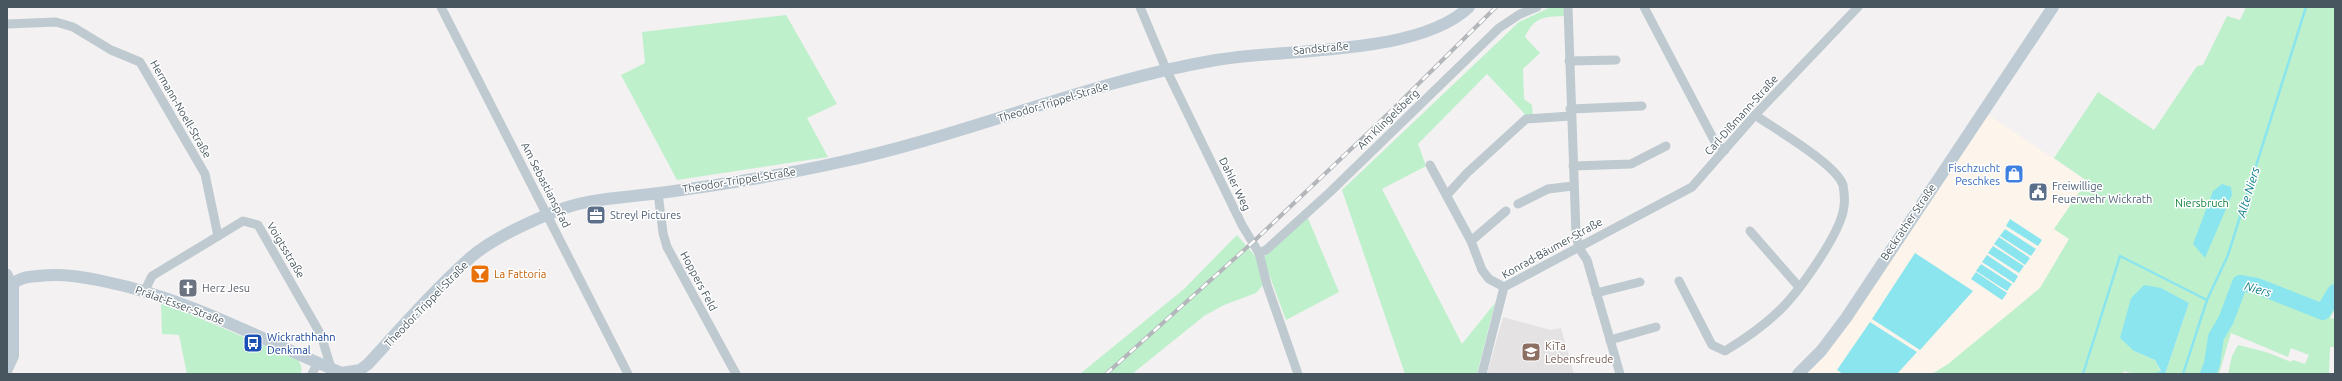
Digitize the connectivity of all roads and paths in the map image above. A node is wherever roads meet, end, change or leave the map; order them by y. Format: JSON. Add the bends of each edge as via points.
{"nodes":[{"id":1,"x":442,"y":7,"type":"edge"},
{"id":2,"x":1140,"y":7,"type":"edge"},
{"id":3,"x":1469,"y":7,"type":"edge"},
{"id":4,"x":1537,"y":7,"type":"edge"},
{"id":5,"x":1568,"y":7,"type":"edge"},
{"id":6,"x":1644,"y":7,"type":"edge"},
{"id":7,"x":1858,"y":7,"type":"edge"},
{"id":8,"x":2053,"y":7,"type":"edge"},
{"id":9,"x":7,"y":24,"type":"edge"},
{"id":10,"x":1616,"y":60,"type":"dead end"},
{"id":11,"x":1569,"y":62,"type":"junction"},
{"id":12,"x":1166,"y":69,"type":"junction"},
{"id":13,"x":1642,"y":106,"type":"dead end"},
{"id":14,"x":1570,"y":113,"type":"junction"},
{"id":15,"x":1755,"y":115,"type":"junction"},
{"id":16,"x":1666,"y":146,"type":"dead end"},
{"id":17,"x":1725,"y":150,"type":"junction"},
{"id":18,"x":1430,"y":165,"type":"dead end"},
{"id":19,"x":1573,"y":166,"type":"junction"},
{"id":20,"x":1573,"y":186,"type":"junction"},
{"id":21,"x":658,"y":193,"type":"junction"},
{"id":22,"x":1447,"y":195,"type":"junction"},
{"id":23,"x":1518,"y":204,"type":"dead end"},
{"id":24,"x":1506,"y":211,"type":"dead end"},
{"id":25,"x":548,"y":214,"type":"junction"},
{"id":26,"x":1627,"y":221,"type":"joint"},
{"id":27,"x":1750,"y":231,"type":"dead end"},
{"id":28,"x":218,"y":236,"type":"junction"},
{"id":29,"x":1471,"y":241,"type":"junction"},
{"id":30,"x":1578,"y":248,"type":"junction"},
{"id":31,"x":1259,"y":253,"type":"junction"},
{"id":32,"x":7,"y":273,"type":"edge"},
{"id":33,"x":1679,"y":281,"type":"dead end"},
{"id":34,"x":1640,"y":282,"type":"dead end"},
{"id":35,"x":13,"y":284,"type":"junction"},
{"id":36,"x":1504,"y":287,"type":"junction"},
{"id":37,"x":1799,"y":287,"type":"junction"},
{"id":38,"x":145,"y":290,"type":"junction"},
{"id":39,"x":1596,"y":293,"type":"junction"},
{"id":40,"x":1656,"y":327,"type":"dead end"},
{"id":41,"x":1610,"y":340,"type":"junction"},
{"id":42,"x":318,"y":363,"type":"junction"},
{"id":43,"x":330,"y":368,"type":"junction"},
{"id":44,"x":9,"y":371,"type":"edge"},
{"id":45,"x":356,"y":372,"type":"edge"},
{"id":46,"x":312,"y":374,"type":"edge"},
{"id":47,"x":628,"y":374,"type":"edge"},
{"id":48,"x":736,"y":374,"type":"edge"},
{"id":49,"x":1298,"y":374,"type":"edge"},
{"id":50,"x":1482,"y":374,"type":"edge"},
{"id":51,"x":1620,"y":374,"type":"edge"},
{"id":52,"x":1798,"y":374,"type":"edge"}],
"edges":[{"from":1,"to":25,"type":"street","name":"Am Sebastianspfad"},
{"from":2,"to":12,"type":"street","name":"Dahler Weg"},
{"from":3,"to":12,"type":"main road","name":"Sandstraße","via":[[1441,26],[1390,40],[1252,55]]},
{"from":4,"to":31,"type":"street","name":"Am Klingelsberg","via":[[1520,14],[1499,28],[1329,193],[1266,250]]},
{"from":5,"to":11,"type":"street"},
{"from":6,"to":17,"type":"street","via":[[1715,142]]},
{"from":7,"to":15,"type":"street","name":"Carl-Dißmann-Straße"},
{"from":8,"to":52,"type":"main road","name":"Beckrather Straße","via":[[1846,318],[1821,351]]},
{"from":9,"to":28,"type":"street","name":"Hermann-Noell-Straße","via":[[56,22],[73,27],[110,50],[140,62],[205,174]]},
{"from":10,"to":11,"type":"street"},
{"from":11,"to":14,"type":"street"},
{"from":12,"to":21,"type":"main road","name":"Theodor-Trippel-Straße","via":[[838,163]]},
{"from":12,"to":31,"type":"street","name":"Dahler Weg","via":[[1242,225]]},
{"from":13,"to":14,"type":"street"},
{"from":14,"to":19,"type":"street"},
{"from":14,"to":22,"type":"street","via":[[1526,119]]},
{"from":15,"to":17,"type":"street","name":"Carl-Dißmann-Straße"},
{"from":15,"to":37,"type":"street","via":[[1831,168],[1842,184],[1844,207],[1837,227]]},
{"from":16,"to":19,"type":"street","via":[[1631,164]]},
{"from":17,"to":26,"type":"street","name":"Carl-Dißmann-Straße","via":[[1692,187]]},
{"from":18,"to":22,"type":"street"},
{"from":19,"to":20,"type":"street"},
{"from":20,"to":23,"type":"street","via":[[1548,189]]},
{"from":20,"to":30,"type":"street"},
{"from":21,"to":25,"type":"main road","name":"Theodor-Trippel-Straße","via":[[594,199]]},
{"from":21,"to":48,"type":"street","name":"Hoppers Feld","via":[[667,247]]},
{"from":22,"to":29,"type":"street"},
{"from":24,"to":29,"type":"street"},
{"from":25,"to":45,"type":"main road","name":"Theodor-Trippel-Straße","via":[[473,256],[368,364]]},
{"from":25,"to":47,"type":"street","name":"Am Sebastianspfad"},
{"from":26,"to":30,"type":"street","name":"Konrad-Bäumer-Straße"},
{"from":27,"to":37,"type":"street"},
{"from":28,"to":38,"type":"street","name":"Voigtsstraße","via":[[152,276]]},
{"from":28,"to":43,"type":"street","name":"Voigtsstraße","via":[[243,222],[258,225],[322,336]]},
{"from":29,"to":36,"type":"street","via":[[1485,275]]},
{"from":30,"to":36,"type":"street","name":"Konrad-Bäumer-Straße"},
{"from":30,"to":39,"type":"street","via":[[1586,260]]},
{"from":31,"to":49,"type":"street","name":"Dahler Weg","via":[[1267,285]]},
{"from":32,"to":35,"type":"street"},
{"from":33,"to":37,"type":"street","via":[[1712,345],[1725,351],[1750,336],[1781,308]]},
{"from":34,"to":39,"type":"street"},
{"from":35,"to":38,"type":"main road","name":"Prälat-Esser-Straße","via":[[25,278],[55,274]]},
{"from":35,"to":44,"type":"main road","via":[[13,356]]},
{"from":36,"to":50,"type":"street","name":"Konrad-Bäumer-Straße"},
{"from":38,"to":42,"type":"main road","name":"Prälat-Esser-Straße","via":[[198,310]]},
{"from":39,"to":41,"type":"street"},
{"from":40,"to":41,"type":"street"},
{"from":41,"to":51,"type":"street"},
{"from":42,"to":43,"type":"main road","name":"Prälat-Esser-Straße"},
{"from":42,"to":46,"type":"street"},
{"from":43,"to":45,"type":"main road","name":"Prälat-Esser-Straße","via":[[342,373]]}]}
